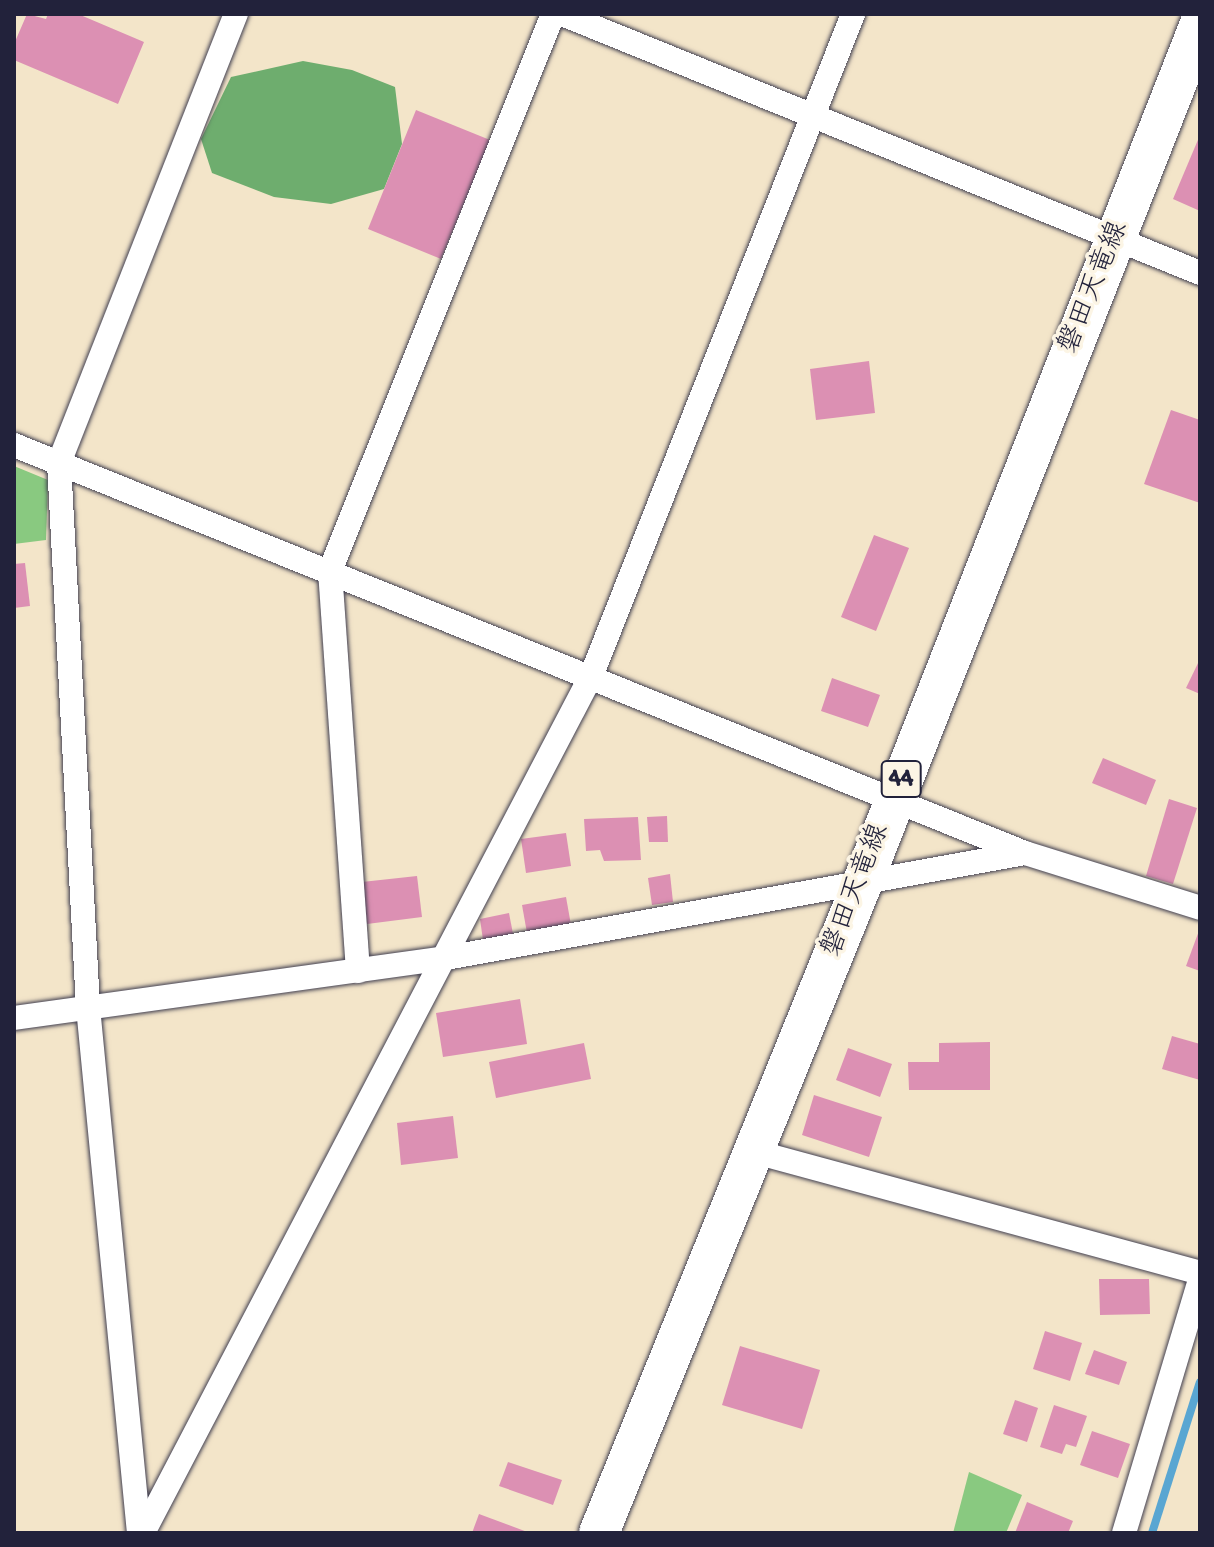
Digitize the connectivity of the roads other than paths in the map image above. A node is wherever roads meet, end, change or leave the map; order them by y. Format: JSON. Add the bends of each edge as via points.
{"nodes":[{"id":1,"x":236,"y":14,"type":"edge"},
{"id":2,"x":553,"y":14,"type":"edge"},
{"id":3,"x":562,"y":14,"type":"edge"},
{"id":4,"x":853,"y":14,"type":"edge"},
{"id":5,"x":1200,"y":24,"type":"edge"},
{"id":6,"x":811,"y":117,"type":"junction"},
{"id":7,"x":1114,"y":242,"type":"junction"},
{"id":8,"x":1200,"y":273,"type":"edge"},
{"id":9,"x":14,"y":445,"type":"edge"},
{"id":10,"x":59,"y":463,"type":"junction"},
{"id":11,"x":330,"y":571,"type":"junction"},
{"id":12,"x":592,"y":674,"type":"junction"},
{"id":13,"x":894,"y":796,"type":"junction"},
{"id":14,"x":1025,"y":853,"type":"junction"},
{"id":15,"x":864,"y":879,"type":"junction"},
{"id":16,"x":1200,"y":908,"type":"edge"},
{"id":17,"x":446,"y":958,"type":"junction"},
{"id":18,"x":358,"y":971,"type":"junction"},
{"id":19,"x":88,"y":1007,"type":"junction"},
{"id":20,"x":14,"y":1018,"type":"edge"},
{"id":21,"x":752,"y":1151,"type":"junction"},
{"id":22,"x":1200,"y":1273,"type":"edge"},
{"id":23,"x":1200,"y":1280,"type":"edge"},
{"id":24,"x":141,"y":1533,"type":"edge"},
{"id":25,"x":599,"y":1533,"type":"edge"},
{"id":26,"x":1124,"y":1533,"type":"edge"}],
"edges":[{"from":1,"to":10,"type":"street"},
{"from":2,"to":11,"type":"street"},
{"from":3,"to":6,"type":"street"},
{"from":4,"to":6,"type":"street"},
{"from":5,"to":7,"type":"main road","name":"磐田天竜線","number":"44"},
{"from":6,"to":7,"type":"street"},
{"from":6,"to":12,"type":"street"},
{"from":7,"to":8,"type":"street"},
{"from":7,"to":13,"type":"main road","name":"磐田天竜線","number":"44"},
{"from":9,"to":10,"type":"street"},
{"from":10,"to":11,"type":"street"},
{"from":10,"to":19,"type":"street"},
{"from":11,"to":12,"type":"street"},
{"from":11,"to":18,"type":"street"},
{"from":12,"to":13,"type":"street"},
{"from":12,"to":17,"type":"street"},
{"from":13,"to":14,"type":"street"},
{"from":13,"to":15,"type":"main road","name":"磐田天竜線","number":"44"},
{"from":14,"to":15,"type":"street"},
{"from":14,"to":16,"type":"street"},
{"from":15,"to":17,"type":"street"},
{"from":15,"to":21,"type":"main road","name":"磐田天竜線","number":"44"},
{"from":17,"to":18,"type":"street"},
{"from":17,"to":24,"type":"street"},
{"from":18,"to":19,"type":"street"},
{"from":19,"to":20,"type":"street"},
{"from":19,"to":24,"type":"street"},
{"from":21,"to":22,"type":"street"},
{"from":21,"to":25,"type":"main road","name":"磐田天竜線","number":"44"},
{"from":23,"to":26,"type":"street"}]}
